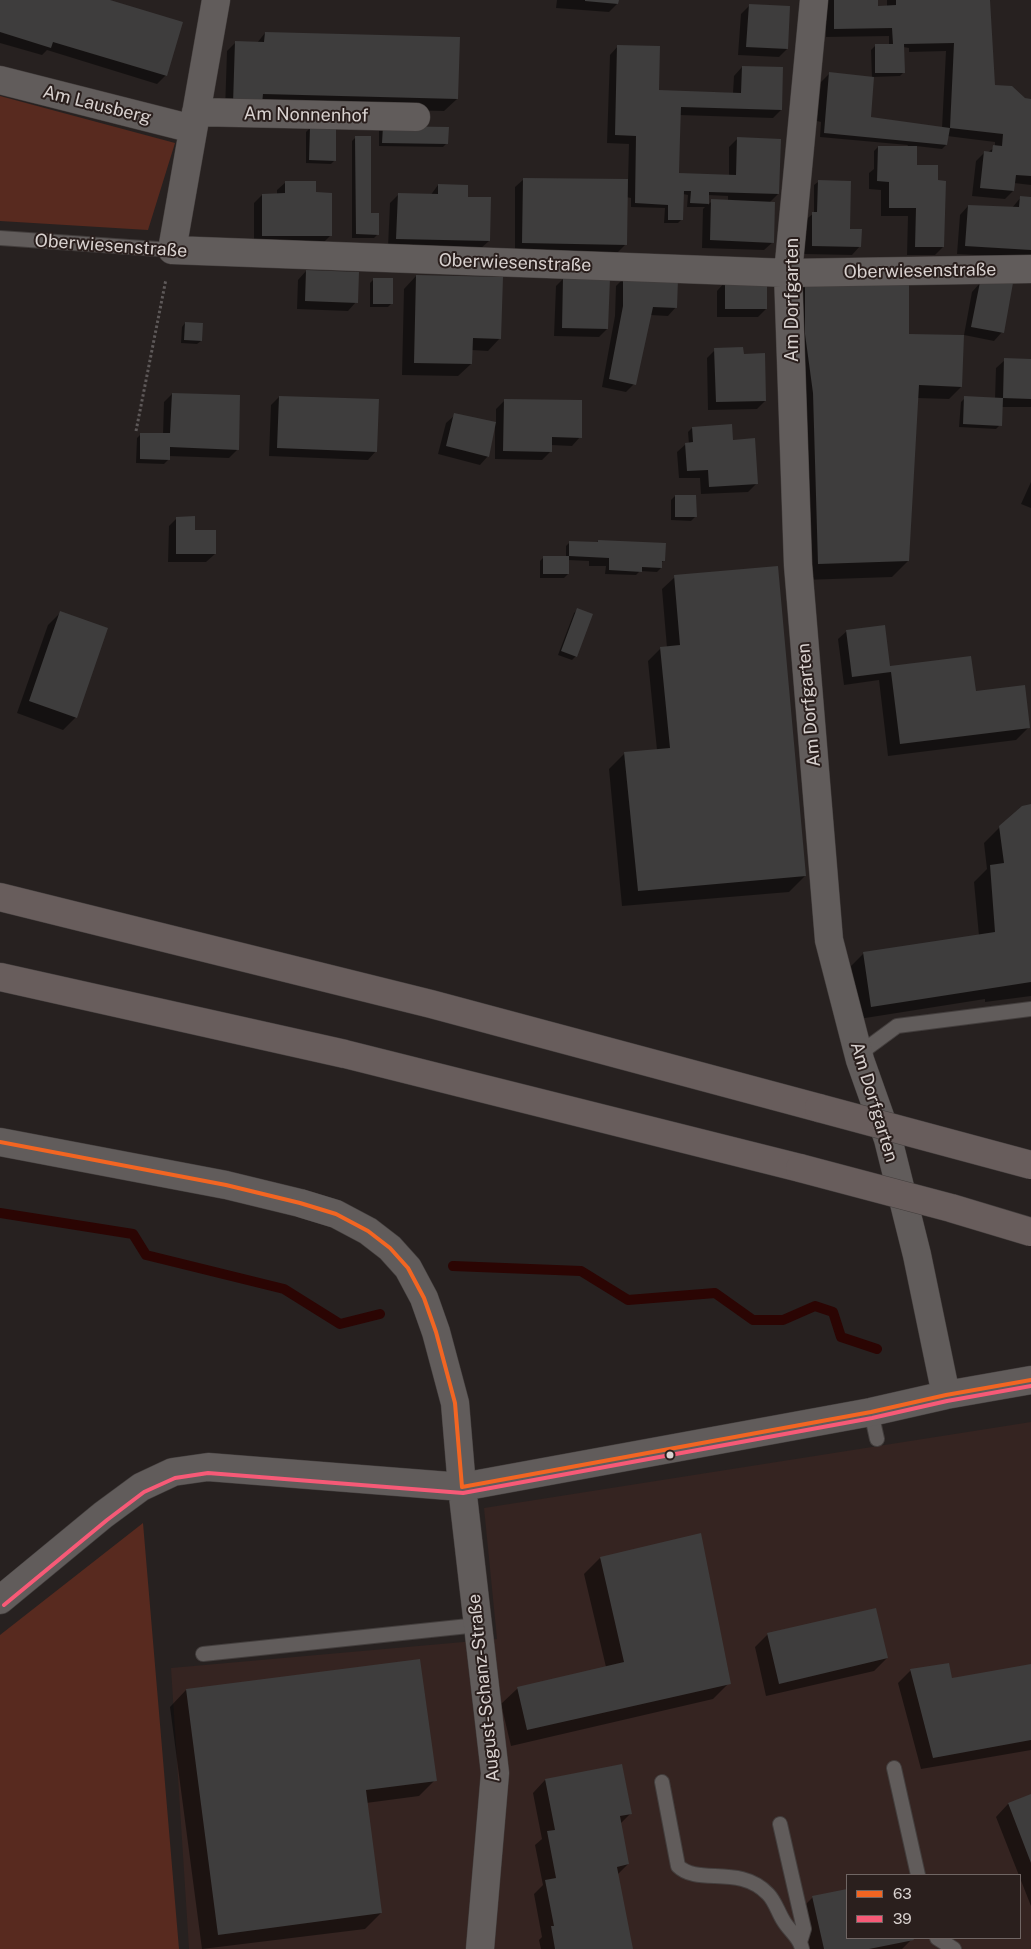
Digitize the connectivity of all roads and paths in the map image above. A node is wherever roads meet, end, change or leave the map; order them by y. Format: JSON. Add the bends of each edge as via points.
{"nodes":[{"id":1,"x":216,"y":0,"type":"edge"},
{"id":2,"x":814,"y":0,"type":"edge"},
{"id":3,"x":0,"y":80,"type":"edge"},
{"id":4,"x":416,"y":117,"type":"dead end"},
{"id":5,"x":195,"y":121,"type":"junction"},
{"id":6,"x":0,"y":238,"type":"edge"},
{"id":7,"x":172,"y":250,"type":"junction"},
{"id":8,"x":1031,"y":269,"type":"edge"},
{"id":9,"x":788,"y":274,"type":"junction"},
{"id":10,"x":136,"y":431,"type":"dead end"},
{"id":11,"x":0,"y":897,"type":"edge"},
{"id":12,"x":0,"y":977,"type":"edge"},
{"id":13,"x":1031,"y":1010,"type":"edge"},
{"id":14,"x":859,"y":1054,"type":"junction"},
{"id":15,"x":0,"y":1142,"type":"edge"},
{"id":16,"x":1031,"y":1165,"type":"edge"},
{"id":17,"x":1031,"y":1232,"type":"edge"},
{"id":18,"x":1031,"y":1380,"type":"edge"},
{"id":19,"x":946,"y":1395,"type":"junction"},
{"id":20,"x":871,"y":1412,"type":"junction"},
{"id":21,"x":877,"y":1439,"type":"dead end"},
{"id":22,"x":462,"y":1486,"type":"junction"},
{"id":23,"x":0,"y":1600,"type":"edge"},
{"id":24,"x":478,"y":1624,"type":"junction"},
{"id":25,"x":203,"y":1654,"type":"dead end"},
{"id":26,"x":894,"y":1768,"type":"dead end"},
{"id":27,"x":662,"y":1782,"type":"dead end"},
{"id":28,"x":780,"y":1824,"type":"dead end"},
{"id":29,"x":918,"y":1874,"type":"edge"},
{"id":30,"x":939,"y":1939,"type":"edge"},
{"id":31,"x":801,"y":1945,"type":"edge"},
{"id":32,"x":480,"y":1949,"type":"edge"},
{"id":33,"x":954,"y":1949,"type":"edge"}],
"edges":[{"from":1,"to":5,"type":"street"},
{"from":2,"to":9,"type":"street","name":"Am Dorfgarten"},
{"from":3,"to":5,"type":"street","name":"Am Lausberg"},
{"from":4,"to":5,"type":"street","name":"Am Nonnenhof"},
{"from":5,"to":7,"type":"street"},
{"from":6,"to":7,"type":"lane","name":"Oberwiesenstraße"},
{"from":7,"to":9,"type":"street","name":"Oberwiesenstraße"},
{"from":7,"to":10,"type":"path"},
{"from":8,"to":9,"type":"street","name":"Oberwiesenstraße"},
{"from":9,"to":14,"type":"street","name":"Am Dorfgarten","via":[[798,565],[829,940]]},
{"from":11,"to":16,"type":"highway","bridge":true,"via":[[431,1004]]},
{"from":12,"to":17,"type":"highway","bridge":true,"via":[[345,1054],[800,1168]]},
{"from":13,"to":14,"type":"lane","via":[[897,1026]]},
{"from":14,"to":19,"type":"street","name":"Am Dorfgarten","via":[[888,1139],[917,1255]]},
{"from":15,"to":22,"type":"street","name":"August-Schanz-Straße","via":[[226,1185],[336,1214],[368,1231],[408,1268],[424,1298],[455,1402]]},
{"from":18,"to":19,"type":"street"},
{"from":19,"to":20,"type":"street"},
{"from":20,"to":21,"type":"lane"},
{"from":20,"to":22,"type":"street"},
{"from":22,"to":23,"type":"street","via":[[208,1467],[173,1472],[141,1487],[103,1515]]},
{"from":22,"to":24,"type":"street","name":"August-Schanz-Straße"},
{"from":24,"to":25,"type":"lane"},
{"from":24,"to":32,"type":"street","name":"August-Schanz-Straße","via":[[495,1773]]},
{"from":26,"to":29,"type":"lane"},
{"from":27,"to":31,"type":"lane","via":[[678,1866],[685,1872],[739,1877],[756,1885],[768,1894]]},
{"from":28,"to":31,"type":"lane","via":[[804,1929]]},
{"from":30,"to":33,"type":"lane"}]}
